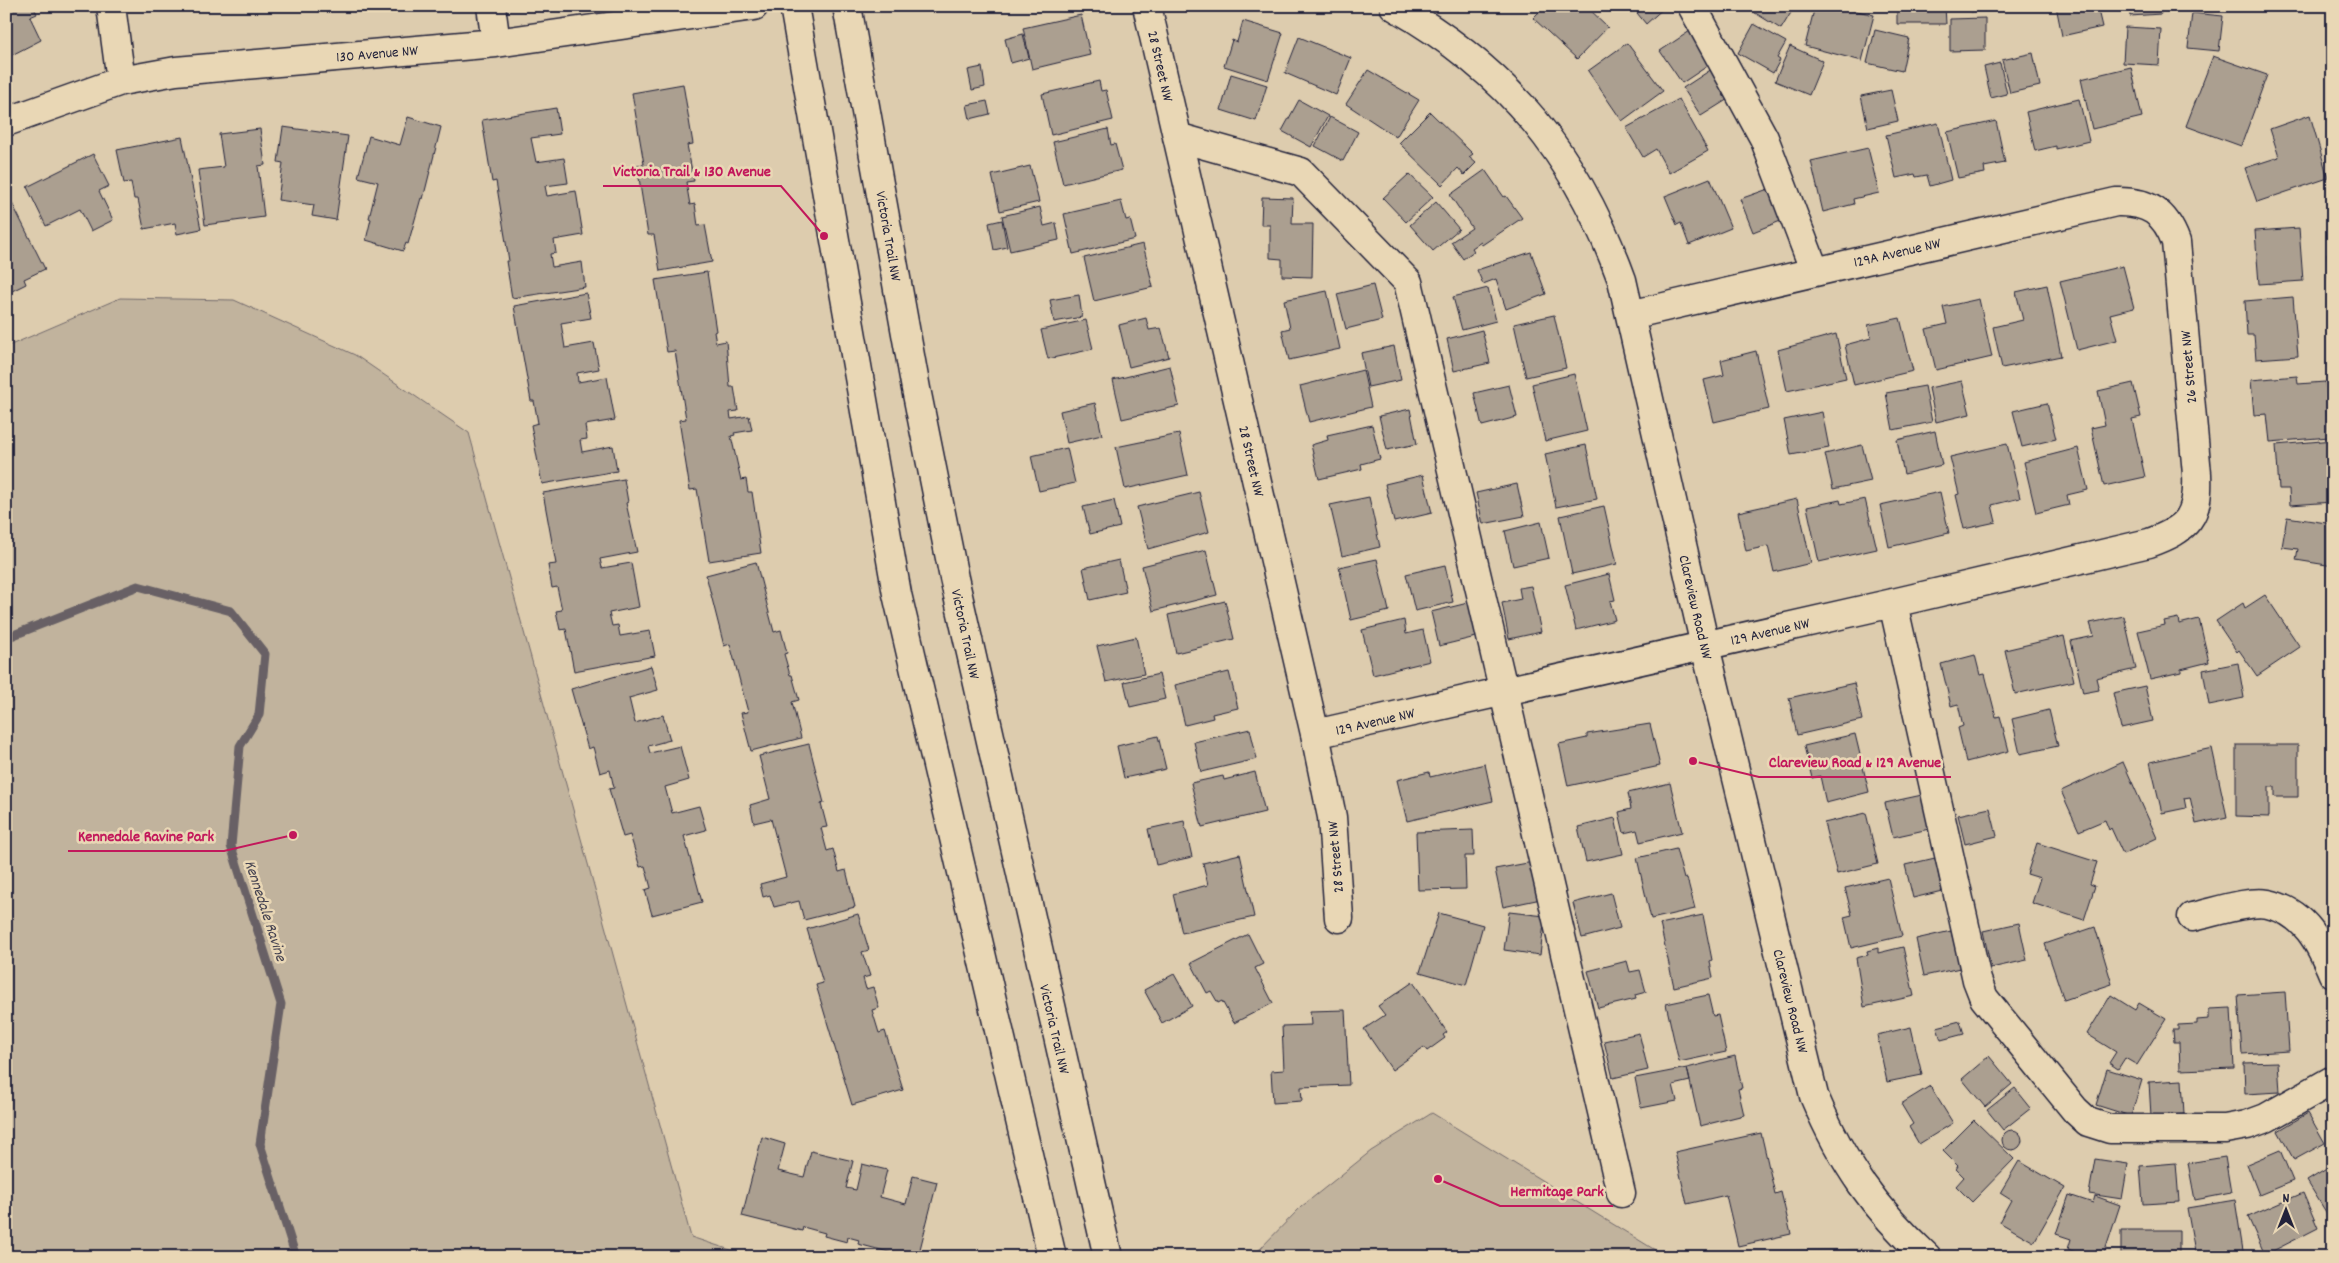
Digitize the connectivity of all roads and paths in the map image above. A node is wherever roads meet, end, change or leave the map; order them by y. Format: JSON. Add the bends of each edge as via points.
{"nodes":[{"id":1,"x":111,"y":6,"type":"edge"},
{"id":2,"x":490,"y":6,"type":"edge"},
{"id":3,"x":754,"y":6,"type":"edge"},
{"id":4,"x":794,"y":6,"type":"edge"},
{"id":5,"x":847,"y":6,"type":"edge"},
{"id":6,"x":1147,"y":6,"type":"edge"},
{"id":7,"x":1394,"y":6,"type":"edge"},
{"id":8,"x":1692,"y":6,"type":"edge"},
{"id":9,"x":496,"y":43,"type":"junction"},
{"id":10,"x":121,"y":81,"type":"junction"},
{"id":11,"x":6,"y":122,"type":"edge"},
{"id":12,"x":1177,"y":137,"type":"junction"},
{"id":13,"x":2162,"y":216,"type":"joint"},
{"id":14,"x":1815,"y":272,"type":"junction"},
{"id":15,"x":1630,"y":315,"type":"junction"},
{"id":16,"x":2189,"y":520,"type":"joint"},
{"id":17,"x":1893,"y":603,"type":"junction"},
{"id":18,"x":1705,"y":646,"type":"junction"},
{"id":19,"x":1504,"y":692,"type":"junction"},
{"id":20,"x":1315,"y":734,"type":"junction"},
{"id":21,"x":2192,"y":917,"type":"dead end"},
{"id":22,"x":1340,"y":918,"type":"dead end"},
{"id":23,"x":2333,"y":974,"type":"edge"},
{"id":24,"x":2333,"y":1080,"type":"edge"},
{"id":25,"x":1621,"y":1193,"type":"dead end"},
{"id":26,"x":1052,"y":1257,"type":"edge"},
{"id":27,"x":1108,"y":1257,"type":"edge"},
{"id":28,"x":1927,"y":1257,"type":"edge"}],
"edges":[{"from":1,"to":10,"type":"street"},
{"from":2,"to":9,"type":"street"},
{"from":3,"to":9,"type":"street","name":"130 Avenue NW"},
{"from":4,"to":26,"type":"street","via":[[897,594]]},
{"from":5,"to":27,"type":"street","name":"Victoria Trail NW","via":[[916,389],[954,578]]},
{"from":6,"to":12,"type":"street","name":"28 Street NW"},
{"from":7,"to":15,"type":"street","name":"Clareview Road NW","via":[[1449,41],[1489,73],[1546,134],[1570,167],[1608,241]]},
{"from":8,"to":14,"type":"street","via":[[1764,138]]},
{"from":9,"to":10,"type":"street","name":"130 Avenue NW","via":[[176,71]]},
{"from":10,"to":11,"type":"street","name":"130 Avenue NW"},
{"from":12,"to":19,"type":"street","via":[[1302,172],[1408,282]]},
{"from":12,"to":20,"type":"street","name":"28 Street NW"},
{"from":13,"to":14,"type":"street","name":"129A Avenue NW","via":[[2133,201],[2116,202]]},
{"from":13,"to":16,"type":"street","name":"26 Street NW","via":[[2171,227],[2179,257],[2198,481]]},
{"from":14,"to":15,"type":"street","name":"129A Avenue NW"},
{"from":15,"to":18,"type":"street","name":"Clareview Road NW"},
{"from":16,"to":17,"type":"street","name":"129 Avenue NW","via":[[2169,536],[2149,543]]},
{"from":17,"to":18,"type":"street","name":"129 Avenue NW"},
{"from":17,"to":24,"type":"street","via":[[1977,980],[1984,998],[2075,1110],[2088,1122],[2110,1129],[2225,1129],[2266,1118]]},
{"from":18,"to":19,"type":"street","name":"129 Avenue NW"},
{"from":18,"to":28,"type":"street","name":"Clareview Road NW","via":[[1814,1096],[1849,1168],[1899,1231]]},
{"from":19,"to":20,"type":"street","name":"129 Avenue NW"},
{"from":19,"to":25,"type":"street"},
{"from":20,"to":22,"type":"street","name":"28 Street NW","via":[[1332,817]]},
{"from":21,"to":23,"type":"street","via":[[2268,904],[2309,927]]}]}
